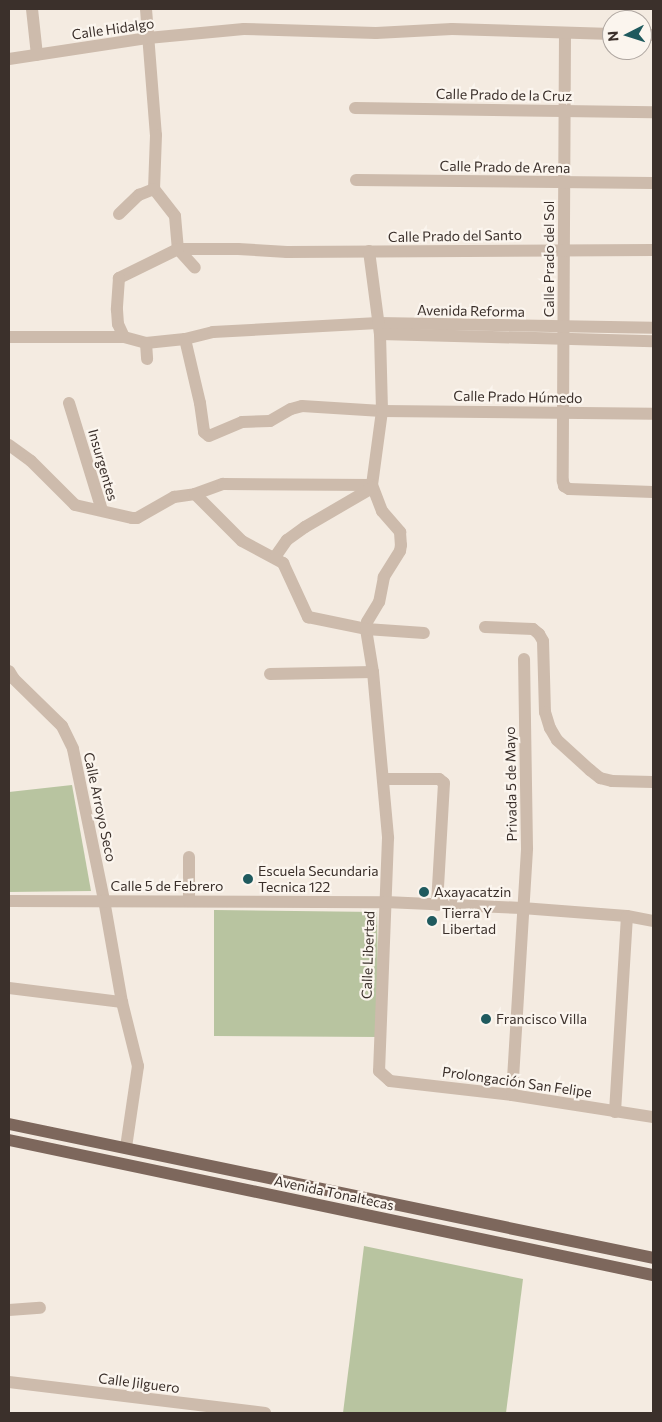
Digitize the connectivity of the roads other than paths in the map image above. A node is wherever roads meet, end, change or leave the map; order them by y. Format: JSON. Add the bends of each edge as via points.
{"nodes":[{"id":1,"x":32,"y":9,"type":"edge"},
{"id":2,"x":146,"y":9,"type":"edge"},
{"id":3,"x":565,"y":33,"type":"junction"},
{"id":4,"x":602,"y":34,"type":"edge"},
{"id":5,"x":148,"y":38,"type":"junction"},
{"id":6,"x":37,"y":55,"type":"junction"},
{"id":7,"x":9,"y":59,"type":"edge"},
{"id":8,"x":355,"y":108,"type":"dead end"},
{"id":9,"x":564,"y":111,"type":"junction"},
{"id":10,"x":653,"y":112,"type":"edge"},
{"id":11,"x":356,"y":180,"type":"dead end"},
{"id":12,"x":564,"y":182,"type":"junction"},
{"id":13,"x":653,"y":183,"type":"edge"},
{"id":14,"x":154,"y":190,"type":"junction"},
{"id":15,"x":119,"y":214,"type":"dead end"},
{"id":16,"x":178,"y":249,"type":"junction"},
{"id":17,"x":564,"y":250,"type":"junction"},
{"id":18,"x":653,"y":250,"type":"edge"},
{"id":19,"x":368,"y":252,"type":"junction"},
{"id":20,"x":194,"y":268,"type":"dead end"},
{"id":21,"x":653,"y":328,"type":"edge"},
{"id":22,"x":379,"y":329,"type":"junction"},
{"id":23,"x":563,"y":334,"type":"junction"},
{"id":24,"x":9,"y":337,"type":"edge"},
{"id":25,"x":124,"y":337,"type":"junction"},
{"id":26,"x":184,"y":339,"type":"junction"},
{"id":27,"x":653,"y":341,"type":"edge"},
{"id":28,"x":146,"y":343,"type":"junction"},
{"id":29,"x":147,"y":360,"type":"dead end"},
{"id":30,"x":69,"y":403,"type":"dead end"},
{"id":31,"x":382,"y":411,"type":"junction"},
{"id":32,"x":563,"y":412,"type":"junction"},
{"id":33,"x":653,"y":414,"type":"edge"},
{"id":34,"x":9,"y":445,"type":"edge"},
{"id":35,"x":372,"y":486,"type":"junction"},
{"id":36,"x":653,"y":492,"type":"edge"},
{"id":37,"x":195,"y":494,"type":"junction"},
{"id":38,"x":102,"y":510,"type":"junction"},
{"id":39,"x":275,"y":557,"type":"junction"},
{"id":40,"x":366,"y":628,"type":"junction"},
{"id":41,"x":485,"y":628,"type":"dead end"},
{"id":42,"x":424,"y":633,"type":"dead end"},
{"id":43,"x":524,"y":659,"type":"dead end"},
{"id":44,"x":373,"y":672,"type":"junction"},
{"id":45,"x":270,"y":674,"type":"dead end"},
{"id":46,"x":11,"y":678,"type":"edge"},
{"id":47,"x":384,"y":779,"type":"junction"},
{"id":48,"x":653,"y":782,"type":"edge"},
{"id":49,"x":189,"y":856,"type":"dead end"},
{"id":50,"x":104,"y":900,"type":"junction"},
{"id":51,"x":9,"y":901,"type":"edge"},
{"id":52,"x":189,"y":901,"type":"junction"},
{"id":53,"x":385,"y":902,"type":"junction"},
{"id":54,"x":437,"y":904,"type":"junction"},
{"id":55,"x":522,"y":908,"type":"junction"},
{"id":56,"x":627,"y":916,"type":"junction"},
{"id":57,"x":653,"y":921,"type":"edge"},
{"id":58,"x":9,"y":988,"type":"edge"},
{"id":59,"x":122,"y":1002,"type":"junction"},
{"id":60,"x":379,"y":1071,"type":"joint"},
{"id":61,"x":512,"y":1095,"type":"junction"},
{"id":62,"x":615,"y":1112,"type":"junction"},
{"id":63,"x":653,"y":1117,"type":"edge"},
{"id":64,"x":9,"y":1124,"type":"edge"},
{"id":65,"x":9,"y":1140,"type":"edge"},
{"id":66,"x":126,"y":1148,"type":"junction"},
{"id":67,"x":653,"y":1258,"type":"edge"},
{"id":68,"x":653,"y":1275,"type":"edge"},
{"id":69,"x":40,"y":1308,"type":"dead end"},
{"id":70,"x":9,"y":1310,"type":"edge"},
{"id":71,"x":9,"y":1382,"type":"edge"},
{"id":72,"x":265,"y":1413,"type":"edge"}],
"edges":[{"from":1,"to":6,"type":"street"},
{"from":2,"to":5,"type":"street"},
{"from":3,"to":4,"type":"street","name":"Calle Hidalgo"},
{"from":3,"to":5,"type":"street","name":"Calle Hidalgo","via":[[452,29],[376,33],[244,29]]},
{"from":3,"to":9,"type":"street","name":"Calle Prado del Sol"},
{"from":5,"to":6,"type":"street","name":"Calle Hidalgo"},
{"from":5,"to":14,"type":"street","via":[[156,135]]},
{"from":6,"to":7,"type":"street","name":"Calle Hidalgo"},
{"from":8,"to":9,"type":"street","name":"Calle Prado de la Cruz"},
{"from":9,"to":10,"type":"street","name":"Calle Prado de la Cruz"},
{"from":9,"to":12,"type":"street","name":"Calle Prado del Sol"},
{"from":11,"to":12,"type":"street","name":"Calle Prado de Arena"},
{"from":12,"to":13,"type":"street","name":"Calle Prado de Arena"},
{"from":12,"to":17,"type":"street","name":"Calle Prado del Sol"},
{"from":14,"to":15,"type":"street","via":[[139,194]]},
{"from":14,"to":16,"type":"street","via":[[175,216]]},
{"from":16,"to":19,"type":"street","name":"Calle Prado del Santo"},
{"from":16,"to":20,"type":"street"},
{"from":16,"to":25,"type":"street","via":[[119,278],[116,310]]},
{"from":17,"to":18,"type":"street","name":"Calle Prado del Santo"},
{"from":17,"to":19,"type":"street","name":"Calle Prado del Santo"},
{"from":17,"to":23,"type":"street","name":"Calle Prado del Sol"},
{"from":19,"to":22,"type":"street"},
{"from":21,"to":23,"type":"street","name":"Avenida Reforma"},
{"from":22,"to":23,"type":"street","name":"Avenida Reforma"},
{"from":22,"to":26,"type":"street","name":"Avenida Reforma","via":[[213,332]]},
{"from":22,"to":31,"type":"street"},
{"from":23,"to":27,"type":"street","name":"Avenida Reforma"},
{"from":23,"to":32,"type":"street","name":"Calle Prado del Sol"},
{"from":24,"to":25,"type":"street"},
{"from":25,"to":28,"type":"street"},
{"from":26,"to":28,"type":"street","name":"Avenida Reforma"},
{"from":26,"to":31,"type":"street","name":"Calle Prado Húmedo","via":[[206,435],[242,422],[270,421],[302,406]]},
{"from":28,"to":29,"type":"street"},
{"from":30,"to":38,"type":"street","name":"Insurgentes"},
{"from":31,"to":32,"type":"street","name":"Calle Prado Húmedo"},
{"from":31,"to":35,"type":"street"},
{"from":32,"to":33,"type":"street","name":"Calle Prado Húmedo"},
{"from":32,"to":36,"type":"street","name":"Calle Prado del Sol","via":[[564,486]]},
{"from":34,"to":38,"type":"street","name":"Insurgentes","via":[[31,461],[76,505],[83,509]]},
{"from":35,"to":37,"type":"street","via":[[223,484]]},
{"from":35,"to":39,"type":"street","via":[[304,526],[287,540]]},
{"from":35,"to":40,"type":"street","via":[[382,511],[400,532],[400,551],[384,577],[379,602]]},
{"from":37,"to":38,"type":"street","via":[[169,499],[137,518]]},
{"from":37,"to":39,"type":"street","via":[[242,541]]},
{"from":39,"to":40,"type":"street","via":[[283,563],[308,617]]},
{"from":40,"to":42,"type":"street"},
{"from":40,"to":44,"type":"street","name":"Calle Libertad"},
{"from":41,"to":48,"type":"street","via":[[533,628],[539,634],[543,641],[545,712],[557,740],[576,758],[600,778]]},
{"from":43,"to":55,"type":"street","name":"Privada 5 de Mayo","via":[[527,848]]},
{"from":44,"to":45,"type":"street"},
{"from":44,"to":47,"type":"street","name":"Calle Libertad"},
{"from":46,"to":50,"type":"street","name":"Calle Arroyo Seco","via":[[62,726],[73,750]]},
{"from":47,"to":53,"type":"street","name":"Calle Libertad","via":[[388,838]]},
{"from":47,"to":54,"type":"street","via":[[439,779],[444,783]]},
{"from":49,"to":52,"type":"street"},
{"from":50,"to":51,"type":"street","name":"Calle 5 de Febrero"},
{"from":50,"to":52,"type":"street","name":"Calle 5 de Febrero"},
{"from":50,"to":59,"type":"street","name":"Calle Arroyo Seco"},
{"from":52,"to":53,"type":"street","name":"Calle 5 de Febrero"},
{"from":53,"to":54,"type":"street","name":"Calle 5 de Febrero"},
{"from":53,"to":60,"type":"street","name":"Calle Libertad"},
{"from":54,"to":55,"type":"street","name":"Calle 5 de Febrero"},
{"from":55,"to":56,"type":"street","name":"Calle 5 de Febrero"},
{"from":55,"to":61,"type":"street","name":"Privada 5 de Mayo"},
{"from":56,"to":57,"type":"street","name":"Calle 5 de Febrero"},
{"from":56,"to":62,"type":"street"},
{"from":58,"to":59,"type":"street"},
{"from":59,"to":66,"type":"street","name":"Calle Arroyo Seco","via":[[138,1066]]},
{"from":60,"to":61,"type":"street","name":"Prolongación San Felipe","via":[[390,1081]]},
{"from":61,"to":62,"type":"street","name":"Prolongación San Felipe"},
{"from":62,"to":63,"type":"street","name":"Prolongación San Felipe"},
{"from":64,"to":66,"type":"main road","name":"Avenida Tonaltecas"},
{"from":65,"to":68,"type":"main road","name":"Avenida Tonaltecas"},
{"from":66,"to":67,"type":"main road","name":"Avenida Tonaltecas"},
{"from":69,"to":70,"type":"street"},
{"from":71,"to":72,"type":"street","name":"Calle Jilguero"}]}
